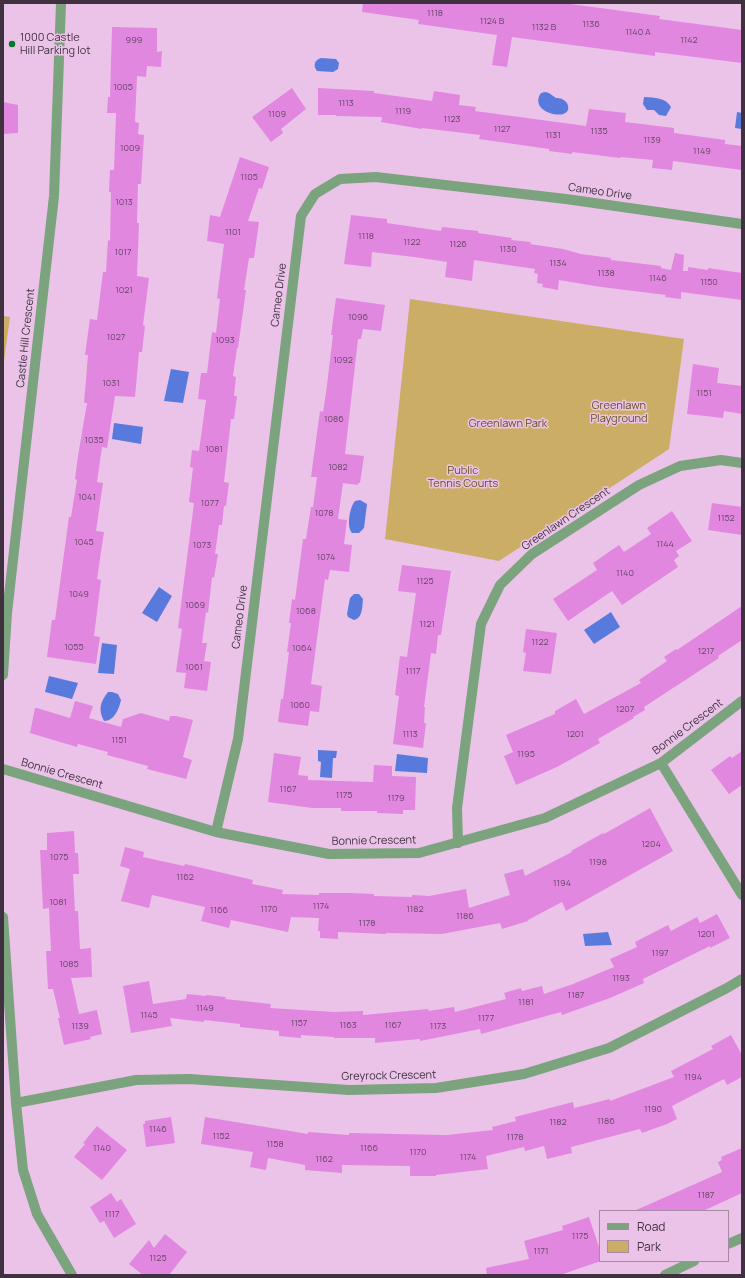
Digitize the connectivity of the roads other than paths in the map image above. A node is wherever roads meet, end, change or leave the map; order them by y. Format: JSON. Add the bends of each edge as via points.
{"nodes":[{"id":1,"x":61,"y":3,"type":"edge"},
{"id":2,"x":742,"y":224,"type":"edge"},
{"id":3,"x":742,"y":463,"type":"edge"},
{"id":4,"x":3,"y":675,"type":"edge"},
{"id":5,"x":742,"y":701,"type":"edge"},
{"id":6,"x":661,"y":763,"type":"junction"},
{"id":7,"x":3,"y":769,"type":"edge"},
{"id":8,"x":216,"y":832,"type":"junction"},
{"id":9,"x":458,"y":842,"type":"junction"},
{"id":10,"x":742,"y":895,"type":"edge"},
{"id":11,"x":3,"y":917,"type":"edge"},
{"id":12,"x":742,"y":979,"type":"edge"},
{"id":13,"x":16,"y":1103,"type":"junction"},
{"id":14,"x":742,"y":1238,"type":"edge"},
{"id":15,"x":729,"y":1244,"type":"edge"},
{"id":16,"x":692,"y":1262,"type":"edge"},
{"id":17,"x":72,"y":1275,"type":"edge"},
{"id":18,"x":665,"y":1275,"type":"edge"}],
"edges":[{"from":1,"to":4,"type":"street","name":"Castle Hill Crescent","via":[[54,196],[8,605]]},
{"from":2,"to":8,"type":"street","name":"Cameo Drive","via":[[566,199],[376,177],[340,179],[315,194],[301,216],[238,739]]},
{"from":3,"to":9,"type":"street","name":"Greenlawn Crescent","via":[[720,460],[680,466],[639,485],[532,554],[500,585],[481,624],[457,808]]},
{"from":5,"to":6,"type":"street","name":"Bonnie Crescent"},
{"from":6,"to":9,"type":"street","name":"Bonnie Crescent","via":[[545,818]]},
{"from":6,"to":10,"type":"street"},
{"from":7,"to":8,"type":"street","name":"Bonnie Crescent"},
{"from":8,"to":9,"type":"street","name":"Bonnie Crescent","via":[[329,854],[419,853]]},
{"from":11,"to":13,"type":"street"},
{"from":12,"to":13,"type":"street","name":"Greyrock Crescent","via":[[609,1048],[524,1074],[436,1088],[349,1090],[189,1079],[136,1080]]},
{"from":13,"to":17,"type":"street","via":[[23,1170],[36,1214]]},
{"from":14,"to":15,"type":"street"},
{"from":16,"to":18,"type":"street"}]}
